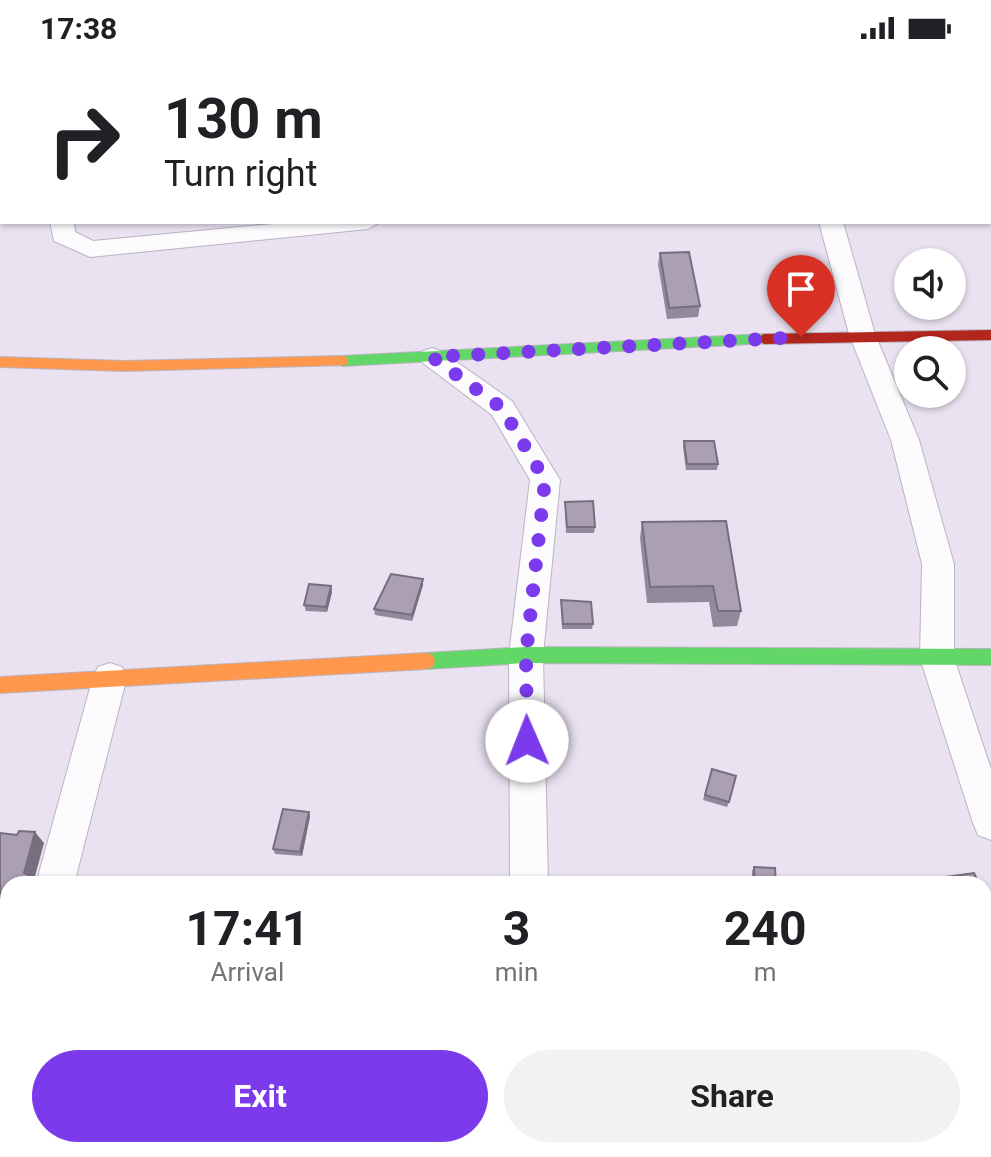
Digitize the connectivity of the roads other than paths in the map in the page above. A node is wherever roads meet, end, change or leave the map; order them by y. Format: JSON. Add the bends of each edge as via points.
{"nodes":[{"id":1,"x":62,"y":224,"type":"edge"},
{"id":2,"x":347,"y":224,"type":"edge"},
{"id":3,"x":832,"y":224,"type":"edge"},
{"id":4,"x":862,"y":334,"type":"junction"},
{"id":5,"x":991,"y":335,"type":"edge"},
{"id":6,"x":432,"y":357,"type":"junction"},
{"id":7,"x":0,"y":362,"type":"edge"},
{"id":8,"x":526,"y":655,"type":"junction"},
{"id":9,"x":991,"y":657,"type":"edge"},
{"id":10,"x":937,"y":658,"type":"junction"},
{"id":11,"x":110,"y":677,"type":"junction"},
{"id":12,"x":0,"y":685,"type":"edge"},
{"id":13,"x":991,"y":823,"type":"edge"},
{"id":14,"x":57,"y":876,"type":"edge"},
{"id":15,"x":529,"y":876,"type":"edge"}],
"edges":[{"from":1,"to":2,"type":"street","via":[[63,236],[90,249]]},
{"from":3,"to":4,"type":"street"},
{"from":4,"to":5,"type":"street"},
{"from":4,"to":6,"type":"street"},
{"from":4,"to":10,"type":"street","via":[[905,440],[938,564]]},
{"from":6,"to":7,"type":"street","via":[[214,367]]},
{"from":6,"to":8,"type":"street","via":[[502,408],[545,480]]},
{"from":8,"to":10,"type":"street"},
{"from":8,"to":11,"type":"street"},
{"from":8,"to":15,"type":"street"},
{"from":9,"to":10,"type":"street"},
{"from":10,"to":13,"type":"street"},
{"from":11,"to":12,"type":"street"},
{"from":11,"to":14,"type":"street"}]}
